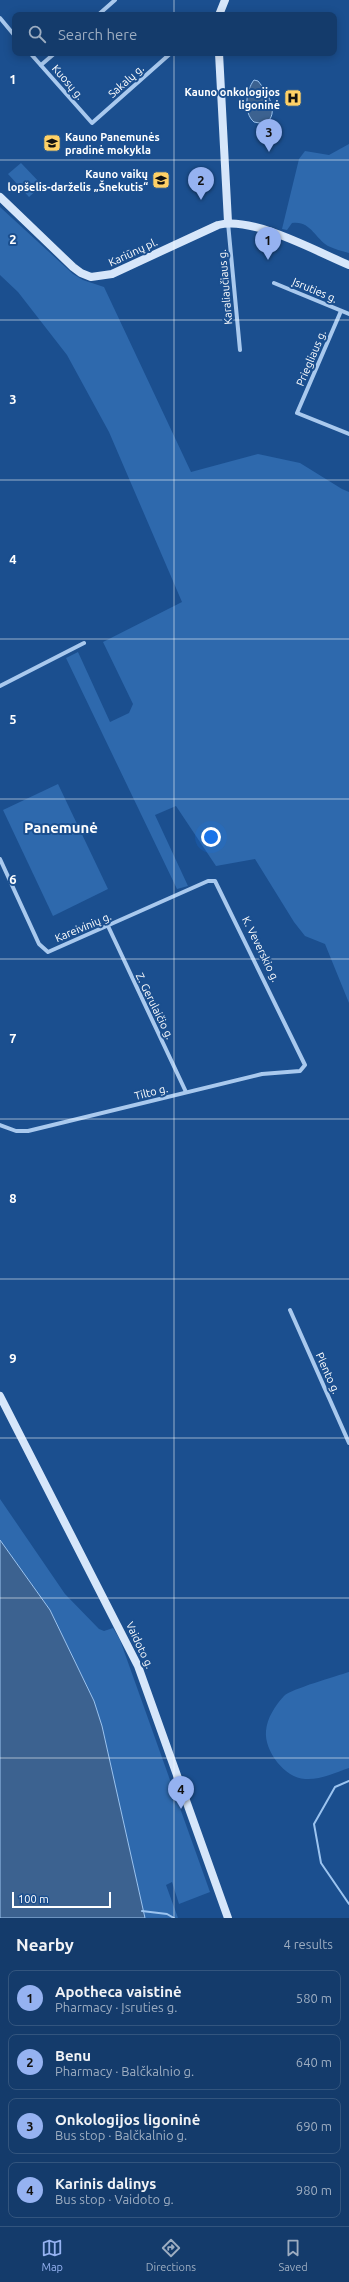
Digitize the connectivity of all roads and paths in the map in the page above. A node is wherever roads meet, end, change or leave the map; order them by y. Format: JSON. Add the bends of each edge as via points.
{"nodes":[{"id":1,"x":115,"y":0,"type":"edge"},
{"id":2,"x":225,"y":0,"type":"edge"},
{"id":3,"x":101,"y":12,"type":"edge"},
{"id":4,"x":220,"y":12,"type":"edge"},
{"id":5,"x":0,"y":18,"type":"edge"},
{"id":6,"x":12,"y":32,"type":"edge"},
{"id":7,"x":33,"y":56,"type":"edge"},
{"id":8,"x":52,"y":56,"type":"edge"},
{"id":9,"x":168,"y":56,"type":"edge"},
{"id":10,"x":219,"y":56,"type":"edge"},
{"id":11,"x":41,"y":65,"type":"junction"},
{"id":12,"x":92,"y":123,"type":"joint"},
{"id":13,"x":0,"y":197,"type":"edge"},
{"id":14,"x":228,"y":222,"type":"junction"},
{"id":15,"x":349,"y":265,"type":"edge"},
{"id":16,"x":274,"y":283,"type":"dead end"},
{"id":17,"x":341,"y":311,"type":"junction"},
{"id":18,"x":349,"y":314,"type":"edge"},
{"id":19,"x":240,"y":350,"type":"dead end"},
{"id":20,"x":349,"y":434,"type":"edge"},
{"id":21,"x":84,"y":643,"type":"dead end"},
{"id":22,"x":0,"y":686,"type":"edge"},
{"id":23,"x":0,"y":859,"type":"edge"},
{"id":24,"x":176,"y":895,"type":"joint"},
{"id":25,"x":108,"y":926,"type":"junction"},
{"id":26,"x":305,"y":1065,"type":"joint"},
{"id":27,"x":186,"y":1092,"type":"junction"},
{"id":28,"x":0,"y":1125,"type":"edge"},
{"id":29,"x":290,"y":1310,"type":"dead end"},
{"id":30,"x":0,"y":1396,"type":"edge"},
{"id":31,"x":349,"y":1443,"type":"edge"},
{"id":32,"x":228,"y":1918,"type":"edge"}],
"edges":[{"from":1,"to":3,"type":"street"},
{"from":2,"to":4,"type":"street"},
{"from":5,"to":6,"type":"street"},
{"from":7,"to":11,"type":"street","name":"Kuosų g."},
{"from":8,"to":11,"type":"street"},
{"from":9,"to":12,"type":"street","name":"Sakalų g."},
{"from":10,"to":14,"type":"street"},
{"from":11,"to":12,"type":"street","name":"Kuosų g."},
{"from":13,"to":14,"type":"street","name":"Kariūnų pl.","via":[[74,267],[91,277],[112,274],[218,224]]},
{"from":14,"to":15,"type":"street","via":[[243,223],[262,229]]},
{"from":14,"to":19,"type":"street","name":"Karaliaučiaus g."},
{"from":16,"to":17,"type":"street","name":"Įsruties g."},
{"from":17,"to":18,"type":"street","name":"Įsruties g."},
{"from":17,"to":20,"type":"street","name":"Priegliaus g.","via":[[297,413]]},
{"from":21,"to":22,"type":"street"},
{"from":23,"to":25,"type":"street","name":"Kareivinių g.","via":[[39,944],[48,952]]},
{"from":24,"to":25,"type":"street","name":"Kareivinių g."},
{"from":24,"to":26,"type":"street","name":"K. Veverskio g.","via":[[208,881],[215,881],[219,885]]},
{"from":25,"to":27,"type":"street","name":"Z. Gerulaičio g."},
{"from":26,"to":27,"type":"street","name":"Tilto g.","via":[[300,1071],[262,1074]]},
{"from":27,"to":28,"type":"street","name":"Tilto g.","via":[[28,1131],[16,1131]]},
{"from":29,"to":31,"type":"street","name":"Plento g."},
{"from":30,"to":32,"type":"street","name":"Vaidoto g.","via":[[138,1666]]}]}
